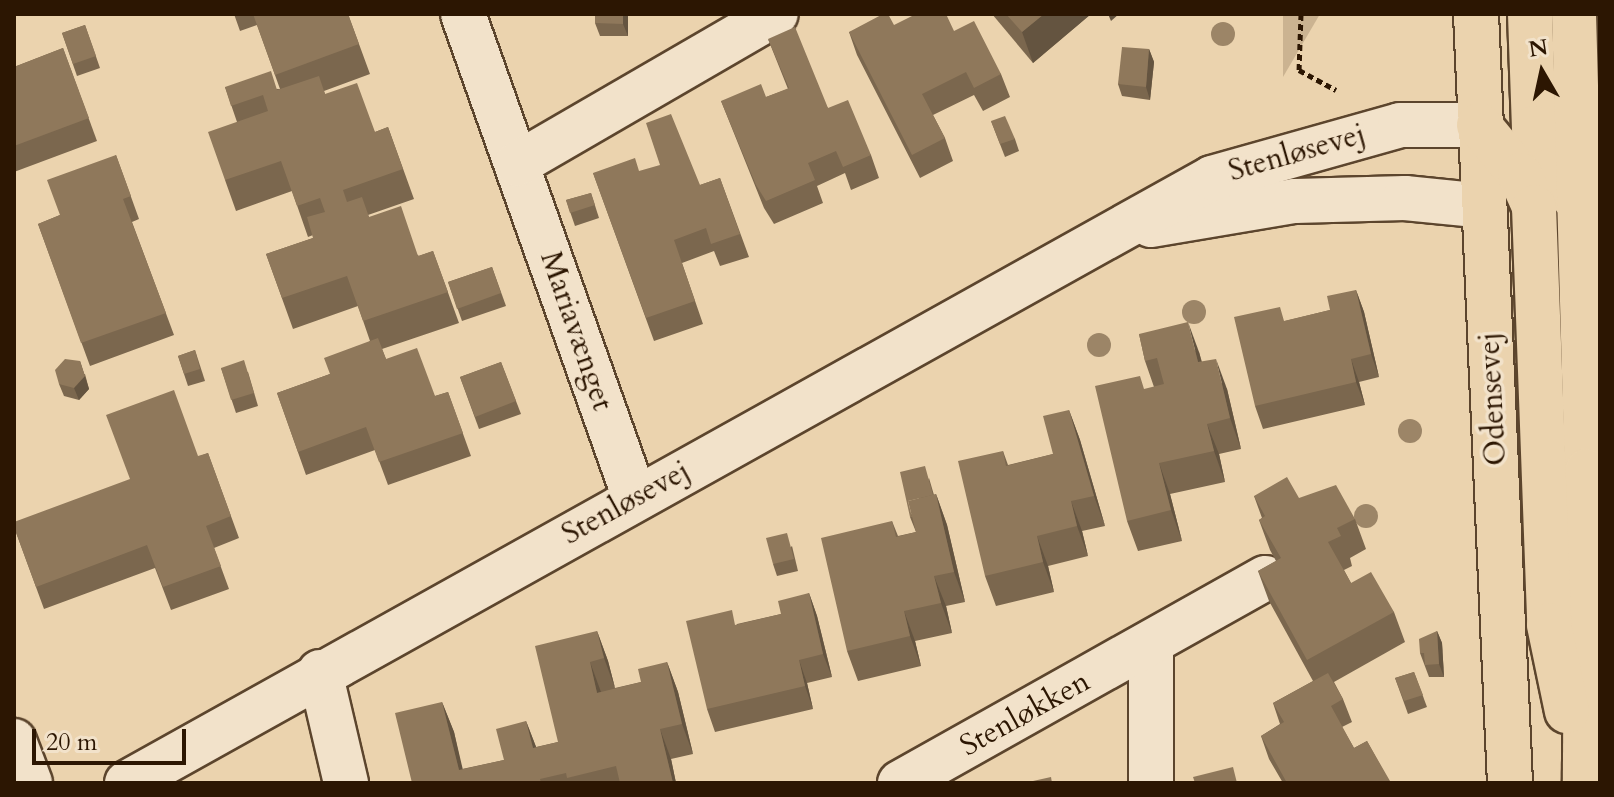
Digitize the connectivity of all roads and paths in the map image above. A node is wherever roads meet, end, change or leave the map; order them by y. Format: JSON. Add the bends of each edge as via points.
{"nodes":[{"id":1,"x":463,"y":14,"type":"edge"},
{"id":2,"x":776,"y":14,"type":"edge"},
{"id":3,"x":1301,"y":14,"type":"edge"},
{"id":4,"x":1476,"y":14,"type":"edge"},
{"id":5,"x":1530,"y":14,"type":"edge"},
{"id":6,"x":1574,"y":14,"type":"edge"},
{"id":7,"x":1400,"y":125,"type":"junction"},
{"id":8,"x":1479,"y":125,"type":"junction"},
{"id":9,"x":1534,"y":128,"type":"junction"},
{"id":10,"x":1589,"y":130,"type":"edge"},
{"id":11,"x":517,"y":164,"type":"junction"},
{"id":12,"x":1484,"y":206,"type":"junction"},
{"id":13,"x":1534,"y":207,"type":"junction"},
{"id":14,"x":1591,"y":207,"type":"edge"},
{"id":15,"x":1129,"y":229,"type":"junction"},
{"id":16,"x":635,"y":498,"type":"junction"},
{"id":17,"x":1265,"y":578,"type":"edge"},
{"id":18,"x":1151,"y":644,"type":"junction"},
{"id":19,"x":320,"y":672,"type":"junction"},
{"id":20,"x":14,"y":741,"type":"edge"},
{"id":21,"x":30,"y":783,"type":"edge"},
{"id":22,"x":127,"y":783,"type":"edge"},
{"id":23,"x":346,"y":783,"type":"edge"},
{"id":24,"x":900,"y":783,"type":"edge"},
{"id":25,"x":1151,"y":783,"type":"edge"},
{"id":26,"x":1510,"y":783,"type":"edge"},
{"id":27,"x":1584,"y":783,"type":"edge"}],
"edges":[{"from":1,"to":11,"type":"street","name":"Mariavænget"},
{"from":2,"to":11,"type":"street"},
{"from":3,"to":7,"type":"path","via":[[1299,70]]},
{"from":4,"to":8,"type":"main road","name":"Odensevej"},
{"from":5,"to":9,"type":"main road"},
{"from":6,"to":10,"type":"main road"},
{"from":7,"to":8,"type":"street","name":"Stenløsevej"},
{"from":7,"to":15,"type":"street","name":"Stenløsevej","via":[[1212,178]]},
{"from":8,"to":9,"type":"main road"},
{"from":8,"to":12,"type":"main road","name":"Odensevej"},
{"from":8,"to":13,"type":"main road","via":[[1520,175]]},
{"from":9,"to":10,"type":"main road"},
{"from":9,"to":14,"type":"main road","via":[[1551,170]]},
{"from":10,"to":14,"type":"main road"},
{"from":11,"to":16,"type":"street","name":"Mariavænget"},
{"from":12,"to":13,"type":"main road"},
{"from":12,"to":15,"type":"street","name":"Stenløsevej","via":[[1405,198],[1295,201]]},
{"from":12,"to":26,"type":"main road","name":"Odensevej"},
{"from":13,"to":14,"type":"main road"},
{"from":13,"to":27,"type":"main road","via":[[1549,625]]},
{"from":14,"to":27,"type":"main road"},
{"from":15,"to":16,"type":"street","name":"Stenløsevej"},
{"from":16,"to":19,"type":"street","name":"Stenløsevej"},
{"from":17,"to":18,"type":"street","name":"Stenløkken"},
{"from":18,"to":24,"type":"street","name":"Stenløkken"},
{"from":18,"to":25,"type":"street"},
{"from":19,"to":22,"type":"street","name":"Stenløsevej"},
{"from":19,"to":23,"type":"street"},
{"from":20,"to":21,"type":"street"}]}
